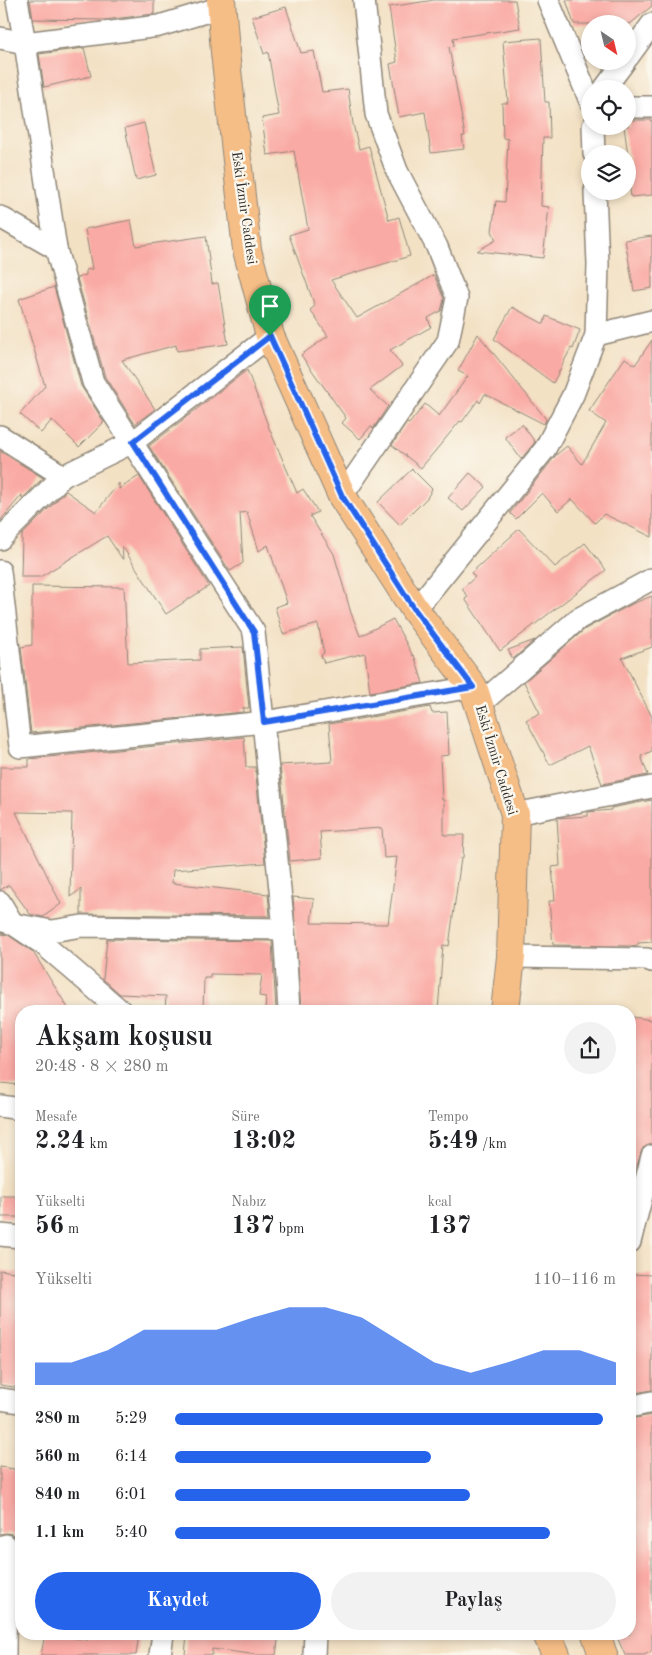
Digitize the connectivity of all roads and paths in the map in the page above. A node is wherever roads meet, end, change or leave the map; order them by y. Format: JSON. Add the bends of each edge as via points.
{"nodes":[{"id":1,"x":17,"y":0,"type":"edge"},
{"id":2,"x":364,"y":0,"type":"edge"},
{"id":3,"x":548,"y":0,"type":"edge"},
{"id":4,"x":221,"y":3,"type":"edge"},
{"id":5,"x":652,"y":24,"type":"edge"},
{"id":6,"x":0,"y":38,"type":"edge"},
{"id":7,"x":25,"y":42,"type":"junction"},
{"id":8,"x":636,"y":46,"type":"edge"},
{"id":9,"x":581,"y":80,"type":"edge"},
{"id":10,"x":636,"y":107,"type":"edge"},
{"id":11,"x":652,"y":108,"type":"edge"},
{"id":12,"x":595,"y":200,"type":"edge"},
{"id":13,"x":0,"y":217,"type":"edge"},
{"id":14,"x":56,"y":249,"type":"junction"},
{"id":15,"x":652,"y":321,"type":"edge"},
{"id":16,"x":596,"y":335,"type":"junction"},
{"id":17,"x":270,"y":336,"type":"junction"},
{"id":18,"x":0,"y":436,"type":"edge"},
{"id":19,"x":133,"y":442,"type":"junction"},
{"id":20,"x":63,"y":476,"type":"junction"},
{"id":21,"x":342,"y":496,"type":"junction"},
{"id":22,"x":0,"y":539,"type":"edge"},
{"id":23,"x":0,"y":571,"type":"edge"},
{"id":24,"x":652,"y":579,"type":"edge"},
{"id":25,"x":415,"y":610,"type":"junction"},
{"id":26,"x":476,"y":696,"type":"junction"},
{"id":27,"x":264,"y":722,"type":"junction"},
{"id":28,"x":652,"y":787,"type":"edge"},
{"id":29,"x":515,"y":814,"type":"junction"},
{"id":30,"x":0,"y":902,"type":"edge"},
{"id":31,"x":6,"y":922,"type":"edge"},
{"id":32,"x":284,"y":930,"type":"junction"},
{"id":33,"x":510,"y":957,"type":"junction"},
{"id":34,"x":652,"y":961,"type":"edge"},
{"id":35,"x":114,"y":1005,"type":"edge"},
{"id":36,"x":289,"y":1005,"type":"edge"},
{"id":37,"x":506,"y":1005,"type":"edge"},
{"id":38,"x":0,"y":1106,"type":"edge"},
{"id":39,"x":15,"y":1108,"type":"edge"},
{"id":40,"x":652,"y":1156,"type":"edge"},
{"id":41,"x":0,"y":1235,"type":"edge"},
{"id":42,"x":15,"y":1237,"type":"edge"},
{"id":43,"x":638,"y":1237,"type":"edge"},
{"id":44,"x":0,"y":1399,"type":"edge"},
{"id":45,"x":15,"y":1401,"type":"edge"},
{"id":46,"x":652,"y":1402,"type":"edge"},
{"id":47,"x":636,"y":1406,"type":"edge"},
{"id":48,"x":9,"y":1545,"type":"edge"},
{"id":49,"x":161,"y":1640,"type":"edge"},
{"id":50,"x":315,"y":1640,"type":"edge"},
{"id":51,"x":550,"y":1640,"type":"edge"},
{"id":52,"x":598,"y":1640,"type":"edge"},
{"id":53,"x":4,"y":1655,"type":"edge"},
{"id":54,"x":160,"y":1655,"type":"edge"},
{"id":55,"x":314,"y":1655,"type":"edge"},
{"id":56,"x":556,"y":1655,"type":"edge"},
{"id":57,"x":603,"y":1655,"type":"edge"}],
"edges":[{"from":1,"to":7,"type":"street"},
{"from":2,"to":21,"type":"street","via":[[376,114],[398,171],[437,247],[457,298],[448,341]]},
{"from":3,"to":9,"type":"street"},
{"from":4,"to":7,"type":"street","via":[[159,26]]},
{"from":4,"to":17,"type":"main road","name":"Eski İzmir Caddesi","via":[[247,250]]},
{"from":5,"to":8,"type":"street"},
{"from":6,"to":7,"type":"street"},
{"from":7,"to":14,"type":"street"},
{"from":10,"to":11,"type":"street"},
{"from":12,"to":16,"type":"street"},
{"from":13,"to":14,"type":"street"},
{"from":14,"to":19,"type":"street","via":[[93,382]]},
{"from":15,"to":16,"type":"street"},
{"from":16,"to":25,"type":"street","via":[[574,395],[545,449]]},
{"from":17,"to":19,"type":"street"},
{"from":17,"to":21,"type":"main road","name":"Eski İzmir Caddesi"},
{"from":18,"to":20,"type":"street"},
{"from":19,"to":20,"type":"street"},
{"from":19,"to":27,"type":"street","via":[[254,632]]},
{"from":20,"to":22,"type":"street"},
{"from":21,"to":25,"type":"main road","name":"Eski İzmir Caddesi"},
{"from":23,"to":27,"type":"street","via":[[20,747]]},
{"from":24,"to":26,"type":"street","via":[[578,620]]},
{"from":25,"to":26,"type":"main road","name":"Eski İzmir Caddesi"},
{"from":26,"to":27,"type":"street"},
{"from":26,"to":29,"type":"main road","name":"Eski İzmir Caddesi"},
{"from":27,"to":32,"type":"street"},
{"from":28,"to":29,"type":"street"},
{"from":29,"to":33,"type":"main road","name":"Eski İzmir Caddesi"},
{"from":30,"to":31,"type":"street"},
{"from":31,"to":32,"type":"street","via":[[52,930],[82,926]]},
{"from":31,"to":35,"type":"street","via":[[43,944]]},
{"from":32,"to":36,"type":"street"},
{"from":33,"to":34,"type":"street"},
{"from":33,"to":37,"type":"main road","name":"Eski İzmir Caddesi"},
{"from":38,"to":39,"type":"street"},
{"from":40,"to":43,"type":"street"},
{"from":41,"to":42,"type":"street"},
{"from":44,"to":45,"type":"street"},
{"from":46,"to":47,"type":"street"},
{"from":48,"to":53,"type":"street"},
{"from":49,"to":54,"type":"street"},
{"from":50,"to":55,"type":"street"},
{"from":51,"to":56,"type":"main road"},
{"from":52,"to":57,"type":"main road"}]}
